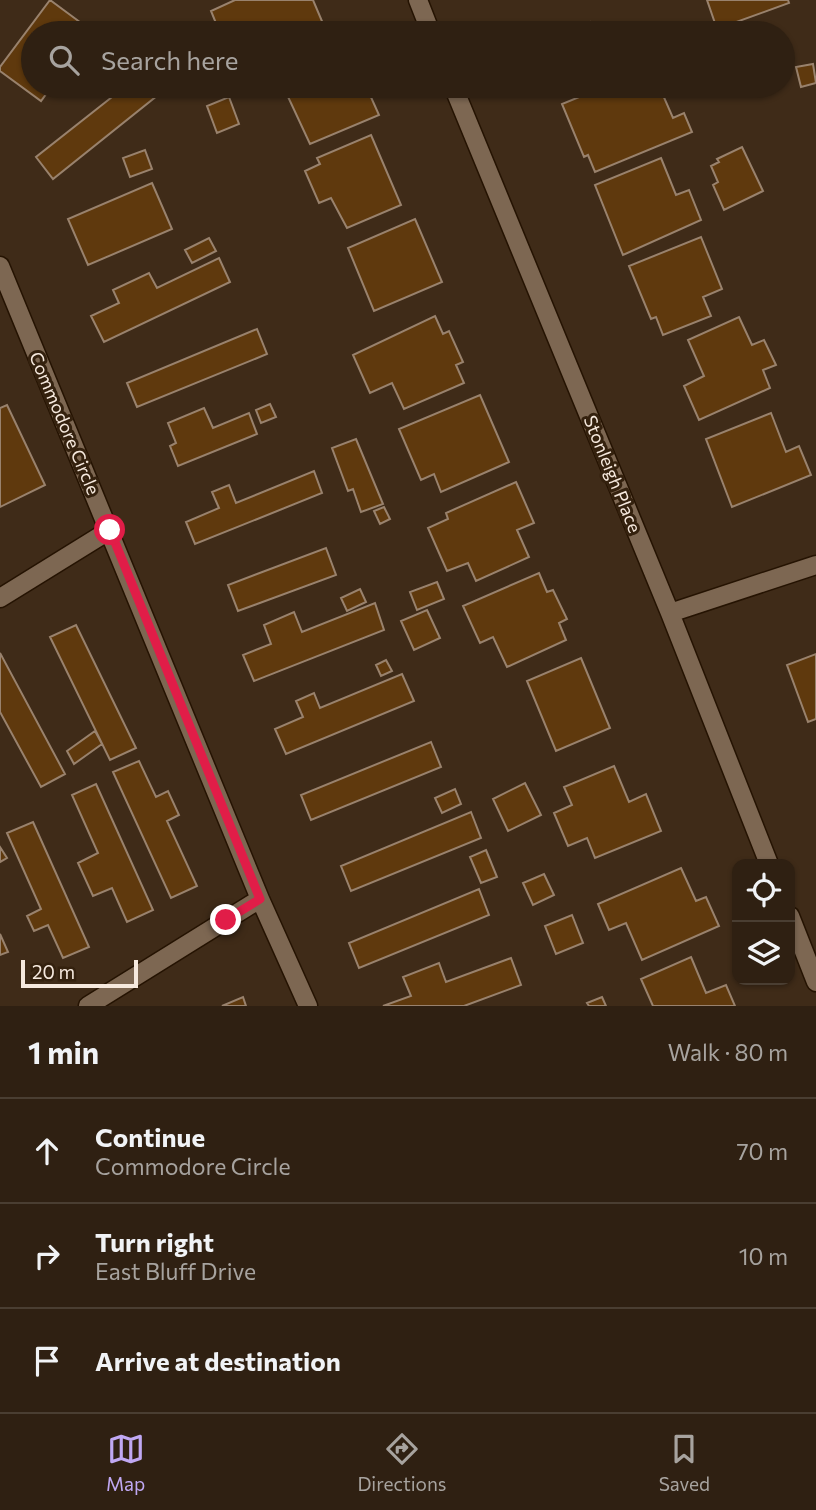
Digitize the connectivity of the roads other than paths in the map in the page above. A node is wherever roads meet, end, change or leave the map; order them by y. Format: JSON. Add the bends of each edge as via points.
{"nodes":[{"id":1,"x":418,"y":0,"type":"edge"},
{"id":2,"x":427,"y":21,"type":"edge"},
{"id":3,"x":458,"y":98,"type":"edge"},
{"id":4,"x":0,"y":266,"type":"edge"},
{"id":5,"x":110,"y":530,"type":"junction"},
{"id":6,"x":816,"y":565,"type":"edge"},
{"id":7,"x":0,"y":598,"type":"edge"},
{"id":8,"x":670,"y":613,"type":"junction"},
{"id":9,"x":767,"y":859,"type":"edge"},
{"id":10,"x":260,"y":899,"type":"junction"},
{"id":11,"x":792,"y":922,"type":"edge"},
{"id":12,"x":816,"y":982,"type":"edge"},
{"id":13,"x":88,"y":1006,"type":"edge"},
{"id":14,"x":308,"y":1006,"type":"edge"}],
"edges":[{"from":1,"to":2,"type":"street"},
{"from":3,"to":8,"type":"street","name":"Stonleigh Place"},
{"from":4,"to":5,"type":"street","name":"Commodore Circle"},
{"from":5,"to":7,"type":"street"},
{"from":5,"to":10,"type":"street","name":"Commodore Circle"},
{"from":6,"to":8,"type":"street"},
{"from":8,"to":9,"type":"street","name":"Stonleigh Place"},
{"from":10,"to":13,"type":"street"},
{"from":10,"to":14,"type":"street","name":"Commodore Circle"},
{"from":11,"to":12,"type":"street"}]}
